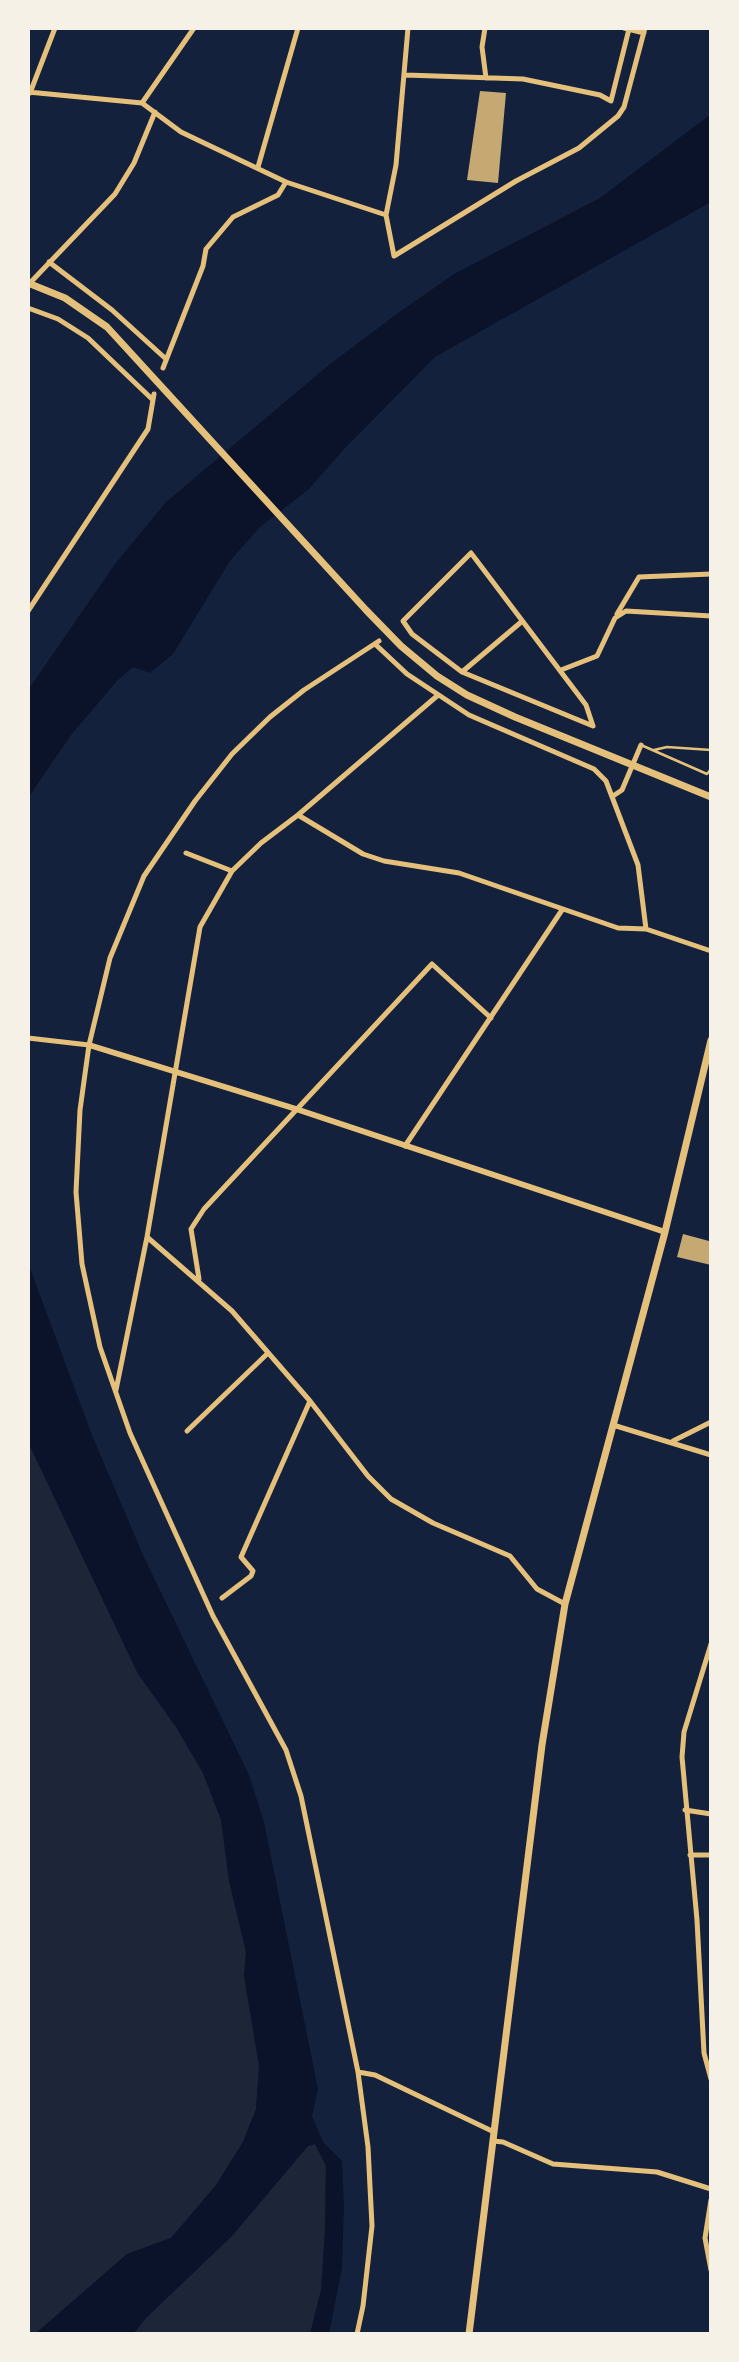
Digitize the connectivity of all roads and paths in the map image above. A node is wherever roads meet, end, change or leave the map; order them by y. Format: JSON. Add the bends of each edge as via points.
{"nodes":[{"id":1,"x":55,"y":28,"type":"edge"},
{"id":2,"x":194,"y":28,"type":"edge"},
{"id":3,"x":299,"y":28,"type":"edge"},
{"id":4,"x":408,"y":28,"type":"edge"},
{"id":5,"x":485,"y":28,"type":"edge"},
{"id":6,"x":626,"y":29,"type":"edge"},
{"id":7,"x":645,"y":31,"type":"edge"},
{"id":8,"x":406,"y":75,"type":"junction"},
{"id":9,"x":486,"y":78,"type":"junction"},
{"id":10,"x":29,"y":93,"type":"edge"},
{"id":11,"x":142,"y":103,"type":"junction"},
{"id":12,"x":155,"y":112,"type":"junction"},
{"id":13,"x":258,"y":167,"type":"junction"},
{"id":14,"x":286,"y":182,"type":"junction"},
{"id":15,"x":386,"y":215,"type":"junction"},
{"id":16,"x":49,"y":262,"type":"junction"},
{"id":17,"x":28,"y":284,"type":"edge"},
{"id":18,"x":28,"y":308,"type":"edge"},
{"id":19,"x":166,"y":359,"type":"junction"},
{"id":20,"x":163,"y":368,"type":"dead end"},
{"id":21,"x":711,"y":574,"type":"edge"},
{"id":22,"x":28,"y":611,"type":"edge"},
{"id":23,"x":711,"y":615,"type":"edge"},
{"id":24,"x":615,"y":618,"type":"junction"},
{"id":25,"x":520,"y":623,"type":"junction"},
{"id":26,"x":561,"y":670,"type":"junction"},
{"id":27,"x":462,"y":672,"type":"junction"},
{"id":28,"x":438,"y":696,"type":"junction"},
{"id":29,"x":641,"y":745,"type":"joint"},
{"id":30,"x":653,"y":750,"type":"junction"},
{"id":31,"x":711,"y":750,"type":"edge"},
{"id":32,"x":635,"y":765,"type":"junction"},
{"id":33,"x":711,"y":769,"type":"edge"},
{"id":34,"x":613,"y":796,"type":"junction"},
{"id":35,"x":711,"y":797,"type":"edge"},
{"id":36,"x":298,"y":815,"type":"junction"},
{"id":37,"x":186,"y":853,"type":"dead end"},
{"id":38,"x":232,"y":871,"type":"junction"},
{"id":39,"x":562,"y":910,"type":"junction"},
{"id":40,"x":646,"y":929,"type":"junction"},
{"id":41,"x":711,"y":951,"type":"edge"},
{"id":42,"x":491,"y":1018,"type":"junction"},
{"id":43,"x":28,"y":1038,"type":"edge"},
{"id":44,"x":711,"y":1040,"type":"edge"},
{"id":45,"x":89,"y":1045,"type":"junction"},
{"id":46,"x":173,"y":1069,"type":"junction"},
{"id":47,"x":296,"y":1109,"type":"junction"},
{"id":48,"x":405,"y":1146,"type":"junction"},
{"id":49,"x":665,"y":1232,"type":"junction"},
{"id":50,"x":147,"y":1237,"type":"junction"},
{"id":51,"x":199,"y":1279,"type":"junction"},
{"id":52,"x":267,"y":1354,"type":"junction"},
{"id":53,"x":115,"y":1392,"type":"junction"},
{"id":54,"x":310,"y":1401,"type":"junction"},
{"id":55,"x":711,"y":1422,"type":"edge"},
{"id":56,"x":613,"y":1425,"type":"junction"},
{"id":57,"x":187,"y":1431,"type":"dead end"},
{"id":58,"x":673,"y":1441,"type":"junction"},
{"id":59,"x":711,"y":1455,"type":"edge"},
{"id":60,"x":222,"y":1598,"type":"dead end"},
{"id":61,"x":565,"y":1604,"type":"junction"},
{"id":62,"x":711,"y":1644,"type":"edge"},
{"id":63,"x":685,"y":1810,"type":"junction"},
{"id":64,"x":711,"y":1814,"type":"edge"},
{"id":65,"x":690,"y":1855,"type":"junction"},
{"id":66,"x":711,"y":1855,"type":"edge"},
{"id":67,"x":358,"y":2072,"type":"junction"},
{"id":68,"x":711,"y":2079,"type":"edge"},
{"id":69,"x":493,"y":2136,"type":"junction"},
{"id":70,"x":711,"y":2189,"type":"edge"},
{"id":71,"x":711,"y":2200,"type":"edge"},
{"id":72,"x":711,"y":2270,"type":"edge"},
{"id":73,"x":357,"y":2334,"type":"edge"},
{"id":74,"x":469,"y":2334,"type":"edge"}],
"edges":[{"from":1,"to":10,"type":"street"},
{"from":2,"to":11,"type":"street"},
{"from":3,"to":13,"type":"street"},
{"from":4,"to":8,"type":"street"},
{"from":5,"to":9,"type":"street"},
{"from":6,"to":7,"type":"street"},
{"from":6,"to":9,"type":"street","via":[[611,100],[547,82]]},
{"from":7,"to":15,"type":"street","via":[[624,107],[579,148],[394,256]]},
{"from":8,"to":9,"type":"street"},
{"from":8,"to":15,"type":"street"},
{"from":10,"to":11,"type":"street"},
{"from":11,"to":12,"type":"street"},
{"from":12,"to":13,"type":"street","via":[[181,132]]},
{"from":12,"to":16,"type":"street","via":[[116,194]]},
{"from":13,"to":14,"type":"street"},
{"from":14,"to":15,"type":"street"},
{"from":14,"to":19,"type":"street","via":[[278,195],[233,217],[206,249]]},
{"from":16,"to":17,"type":"street"},
{"from":16,"to":19,"type":"street"},
{"from":17,"to":32,"type":"main road","via":[[65,298],[107,327],[413,657],[467,695]]},
{"from":18,"to":22,"type":"street","via":[[58,319],[88,338],[154,397],[148,429]]},
{"from":19,"to":20,"type":"street"},
{"from":21,"to":24,"type":"street","via":[[639,577]]},
{"from":23,"to":24,"type":"street","via":[[639,610]]},
{"from":24,"to":26,"type":"street","via":[[597,656]]},
{"from":25,"to":26,"type":"street"},
{"from":25,"to":27,"type":"street"},
{"from":25,"to":27,"type":"street","via":[[471,553],[403,621],[412,634]]},
{"from":26,"to":27,"type":"street","via":[[586,705],[593,726]]},
{"from":28,"to":34,"type":"street","via":[[469,715],[593,769]]},
{"from":28,"to":36,"type":"street"},
{"from":28,"to":45,"type":"street","via":[[407,674],[377,643],[304,690],[232,754],[145,876],[110,958]]},
{"from":29,"to":30,"type":"lane"},
{"from":29,"to":32,"type":"street"},
{"from":30,"to":31,"type":"lane"},
{"from":30,"to":33,"type":"lane","via":[[707,774]]},
{"from":32,"to":34,"type":"street","via":[[622,790]]},
{"from":32,"to":35,"type":"main road"},
{"from":34,"to":40,"type":"street","via":[[638,865]]},
{"from":36,"to":38,"type":"street"},
{"from":36,"to":39,"type":"street","via":[[363,854],[459,873]]},
{"from":37,"to":38,"type":"street"},
{"from":38,"to":46,"type":"street","via":[[200,927]]},
{"from":39,"to":40,"type":"street","via":[[618,928]]},
{"from":39,"to":42,"type":"street"},
{"from":40,"to":41,"type":"street"},
{"from":42,"to":47,"type":"street","via":[[432,964]]},
{"from":42,"to":48,"type":"street"},
{"from":43,"to":45,"type":"street"},
{"from":44,"to":49,"type":"main road"},
{"from":45,"to":46,"type":"street"},
{"from":45,"to":53,"type":"street","via":[[76,1192],[82,1264]]},
{"from":46,"to":47,"type":"street"},
{"from":46,"to":50,"type":"street"},
{"from":47,"to":48,"type":"street"},
{"from":47,"to":51,"type":"street","via":[[191,1229]]},
{"from":48,"to":49,"type":"street"},
{"from":49,"to":56,"type":"main road"},
{"from":50,"to":51,"type":"street"},
{"from":50,"to":53,"type":"street"},
{"from":51,"to":52,"type":"street"},
{"from":52,"to":54,"type":"street"},
{"from":52,"to":57,"type":"street"},
{"from":53,"to":67,"type":"street","via":[[214,1616],[286,1750],[308,1828]]},
{"from":54,"to":60,"type":"street","via":[[241,1557],[253,1570],[251,1576]]},
{"from":54,"to":61,"type":"street","via":[[391,1499],[433,1523],[510,1556],[537,1589]]},
{"from":55,"to":58,"type":"street"},
{"from":56,"to":58,"type":"street"},
{"from":56,"to":61,"type":"main road"},
{"from":58,"to":59,"type":"street"},
{"from":61,"to":69,"type":"main road","via":[[542,1745]]},
{"from":62,"to":63,"type":"street","via":[[684,1732]]},
{"from":63,"to":64,"type":"street"},
{"from":63,"to":65,"type":"street"},
{"from":65,"to":66,"type":"street"},
{"from":65,"to":68,"type":"street","via":[[704,2053]]},
{"from":67,"to":69,"type":"street","via":[[375,2075]]},
{"from":67,"to":73,"type":"street","via":[[372,2226]]},
{"from":69,"to":70,"type":"street","via":[[553,2164],[657,2172]]},
{"from":69,"to":74,"type":"main road"},
{"from":71,"to":72,"type":"street","via":[[705,2238]]}]}
